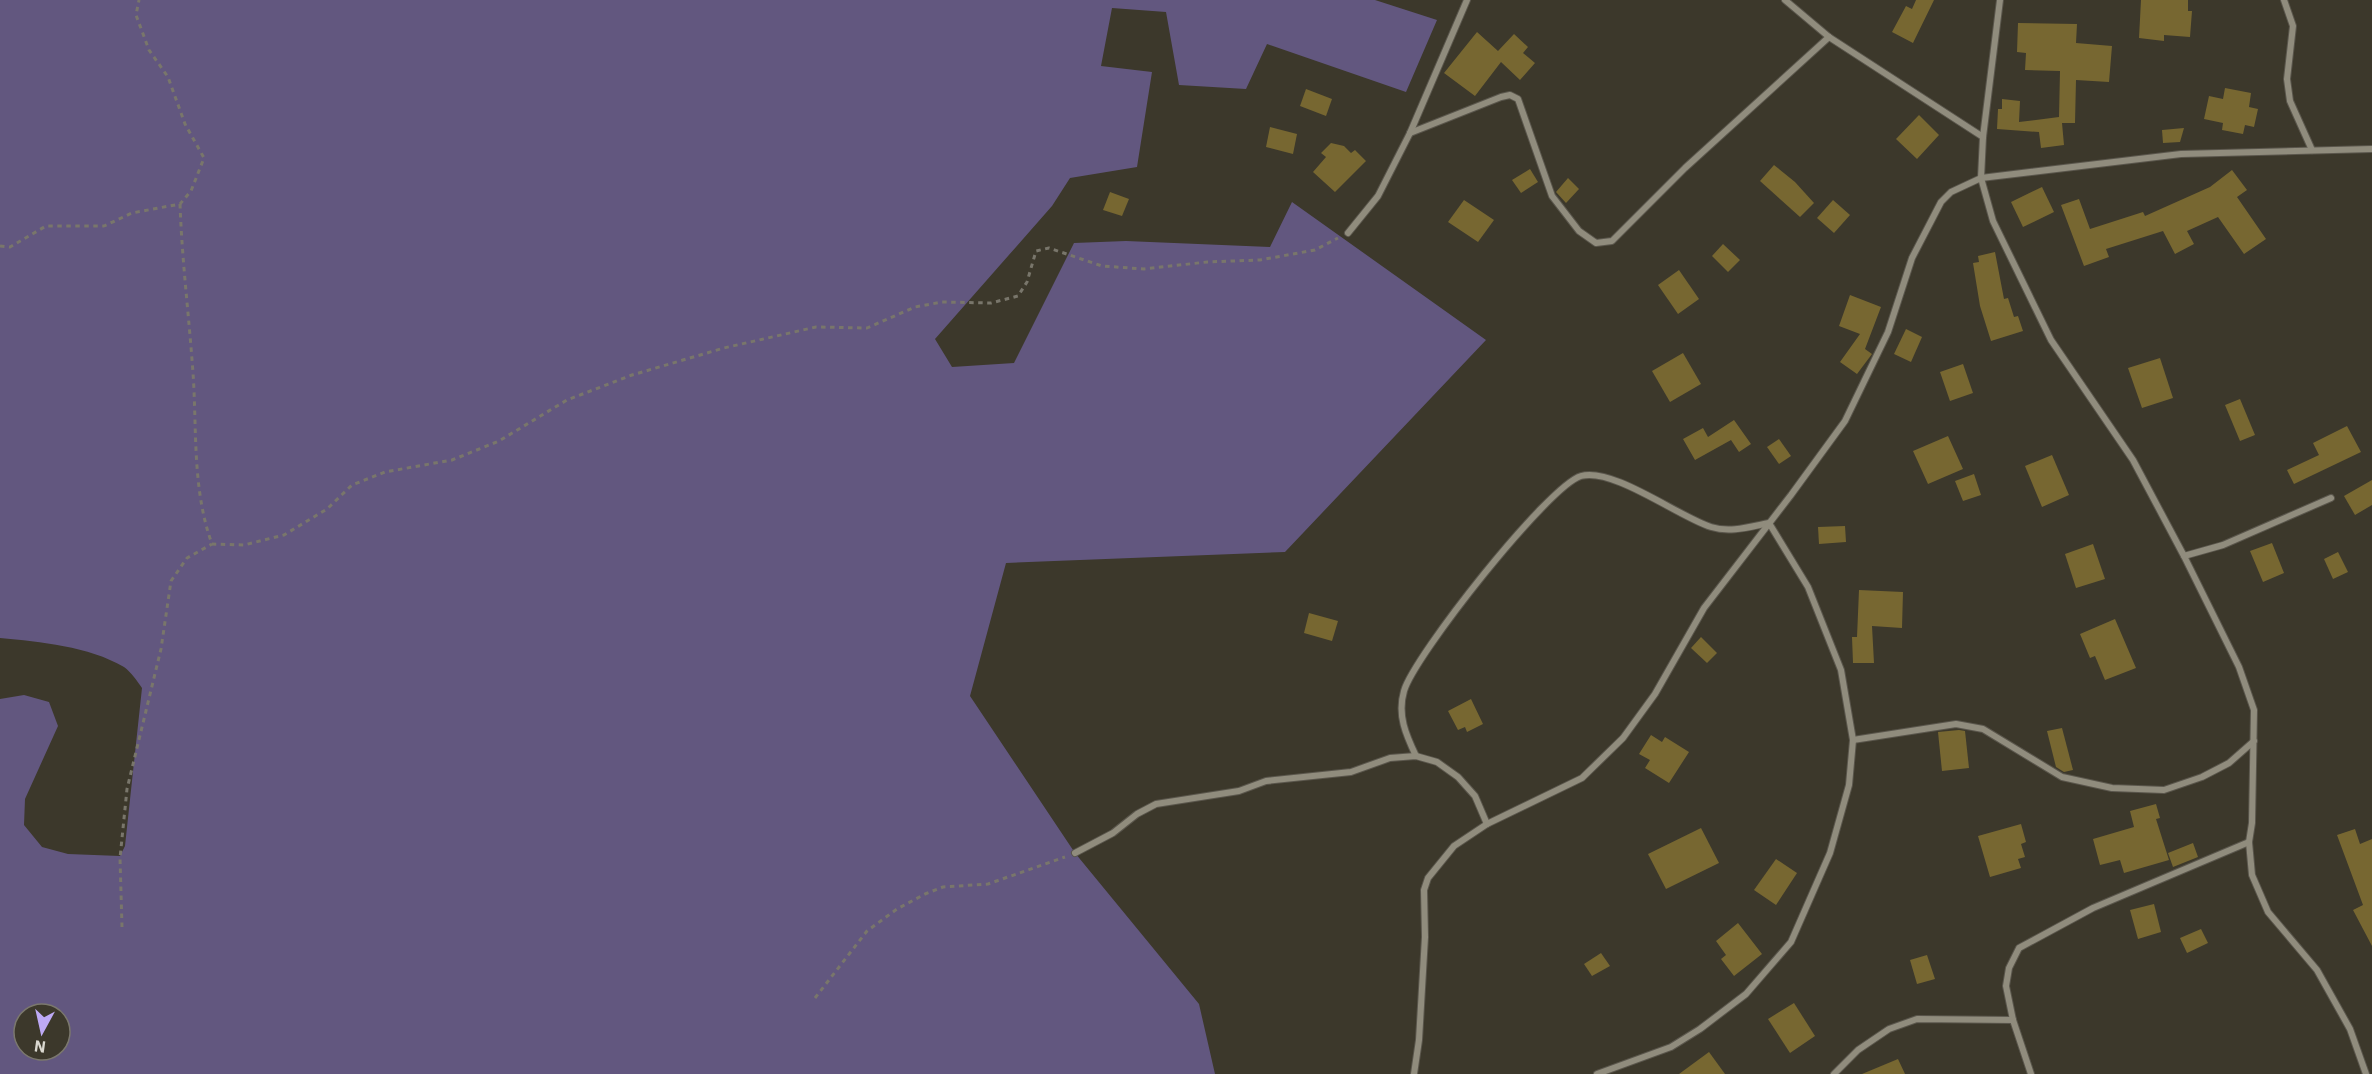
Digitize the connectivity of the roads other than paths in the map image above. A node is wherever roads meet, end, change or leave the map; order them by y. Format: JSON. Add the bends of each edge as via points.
{"nodes":[{"id":1,"x":1467,"y":0,"type":"edge"},
{"id":2,"x":1785,"y":0,"type":"edge"},
{"id":3,"x":2000,"y":0,"type":"edge"},
{"id":4,"x":2284,"y":0,"type":"edge"},
{"id":5,"x":1829,"y":37,"type":"junction"},
{"id":6,"x":1410,"y":133,"type":"junction"},
{"id":7,"x":1983,"y":137,"type":"junction"},
{"id":8,"x":2372,"y":149,"type":"edge"},
{"id":9,"x":2312,"y":150,"type":"junction"},
{"id":10,"x":1981,"y":178,"type":"junction"},
{"id":11,"x":1348,"y":233,"type":"road end"},
{"id":12,"x":2331,"y":498,"type":"dead end"},
{"id":13,"x":1769,"y":523,"type":"junction"},
{"id":14,"x":2184,"y":556,"type":"junction"},
{"id":15,"x":1853,"y":740,"type":"junction"},
{"id":16,"x":2254,"y":741,"type":"junction"},
{"id":17,"x":1416,"y":756,"type":"junction"},
{"id":18,"x":1487,"y":824,"type":"junction"},
{"id":19,"x":2249,"y":842,"type":"junction"},
{"id":20,"x":1075,"y":853,"type":"road end"},
{"id":21,"x":2013,"y":1020,"type":"junction"},
{"id":22,"x":1414,"y":1074,"type":"edge"},
{"id":23,"x":1597,"y":1074,"type":"edge"},
{"id":24,"x":1834,"y":1074,"type":"edge"},
{"id":25,"x":2031,"y":1074,"type":"edge"},
{"id":26,"x":2366,"y":1074,"type":"edge"}],
"edges":[{"from":1,"to":6,"type":"street"},
{"from":2,"to":5,"type":"street"},
{"from":3,"to":7,"type":"street"},
{"from":4,"to":9,"type":"street","via":[[2293,26],[2287,79],[2290,101]]},
{"from":5,"to":6,"type":"street","via":[[1685,168],[1612,241],[1596,243],[1579,231],[1552,196],[1518,99],[1510,95],[1501,97]]},
{"from":5,"to":7,"type":"street"},
{"from":6,"to":11,"type":"street","via":[[1378,196]]},
{"from":7,"to":10,"type":"street"},
{"from":8,"to":9,"type":"street"},
{"from":9,"to":10,"type":"street","via":[[2181,154]]},
{"from":10,"to":13,"type":"street","via":[[1951,192],[1941,202],[1912,258],[1888,332],[1845,421]]},
{"from":10,"to":14,"type":"street","via":[[1993,221],[2051,340],[2133,460]]},
{"from":12,"to":14,"type":"street","via":[[2223,545]]},
{"from":13,"to":15,"type":"street","via":[[1808,587],[1841,670]]},
{"from":13,"to":17,"type":"street","via":[[1733,530],[1710,527],[1624,484],[1581,476],[1536,512],[1436,634],[1404,690],[1401,709],[1405,735]]},
{"from":13,"to":18,"type":"street","via":[[1704,608],[1655,693],[1623,738],[1581,778]]},
{"from":14,"to":16,"type":"street","via":[[2239,667],[2254,710]]},
{"from":15,"to":16,"type":"street","via":[[1956,724],[1983,729],[2062,777],[2112,788],[2164,790],[2229,764]]},
{"from":15,"to":23,"type":"street","via":[[1849,785],[1830,853],[1791,942],[1746,994],[1700,1029],[1671,1047]]},
{"from":16,"to":19,"type":"street"},
{"from":17,"to":18,"type":"street","via":[[1437,762],[1458,777],[1475,796]]},
{"from":17,"to":20,"type":"street","via":[[1390,758],[1351,772],[1266,781],[1239,791],[1156,804]]},
{"from":18,"to":22,"type":"street","via":[[1454,846],[1428,878],[1424,890],[1425,938]]},
{"from":19,"to":21,"type":"street","via":[[2093,908],[2019,948],[2006,986]]},
{"from":19,"to":26,"type":"street","via":[[2252,875],[2268,912],[2317,970],[2350,1029]]},
{"from":21,"to":24,"type":"street","via":[[1917,1019],[1889,1029],[1858,1050]]},
{"from":21,"to":25,"type":"street"}]}
